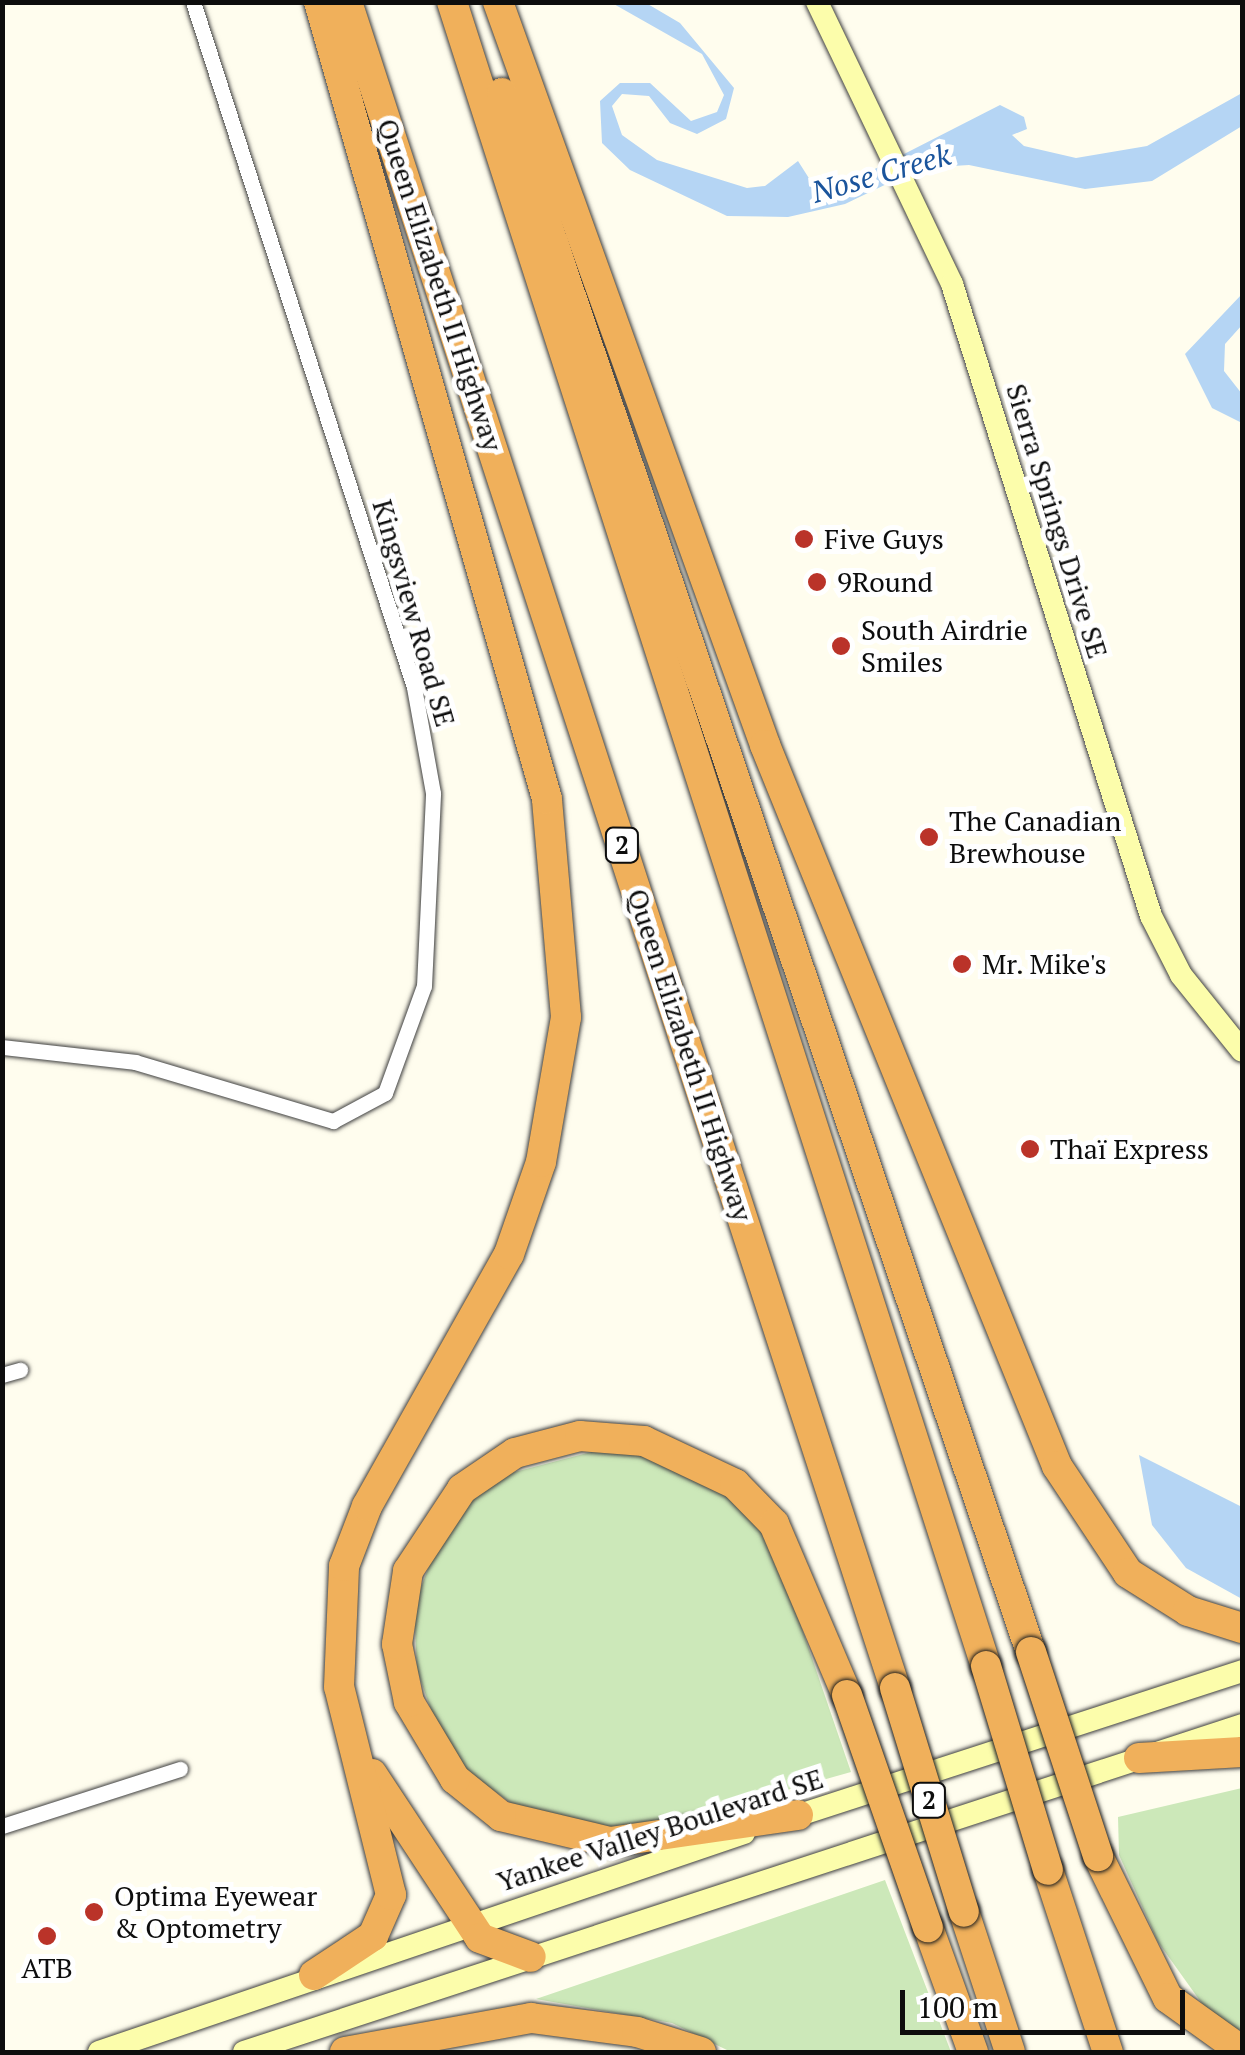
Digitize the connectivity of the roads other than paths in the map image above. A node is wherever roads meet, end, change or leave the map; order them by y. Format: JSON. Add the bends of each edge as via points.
{"nodes":[{"id":1,"x":193,"y":2,"type":"edge"},
{"id":2,"x":320,"y":2,"type":"edge"},
{"id":3,"x":347,"y":2,"type":"edge"},
{"id":4,"x":452,"y":2,"type":"edge"},
{"id":5,"x":471,"y":2,"type":"edge"},
{"id":6,"x":498,"y":2,"type":"edge"},
{"id":7,"x":817,"y":2,"type":"edge"},
{"id":8,"x":2,"y":1047,"type":"edge"},
{"id":9,"x":1242,"y":1051,"type":"edge"},
{"id":10,"x":20,"y":1370,"type":"dead end"},
{"id":11,"x":2,"y":1375,"type":"edge"},
{"id":12,"x":1242,"y":1628,"type":"edge"},
{"id":13,"x":1242,"y":1671,"type":"edge"},
{"id":14,"x":1242,"y":1725,"type":"edge"},
{"id":15,"x":1242,"y":1752,"type":"edge"},
{"id":16,"x":359,"y":1754,"type":"junction"},
{"id":17,"x":1139,"y":1758,"type":"junction"},
{"id":18,"x":180,"y":1769,"type":"dead end"},
{"id":19,"x":798,"y":1815,"type":"junction"},
{"id":20,"x":2,"y":1826,"type":"edge"},
{"id":21,"x":470,"y":1924,"type":"junction"},
{"id":22,"x":531,"y":1957,"type":"junction"},
{"id":23,"x":314,"y":1975,"type":"junction"},
{"id":24,"x":1242,"y":2051,"type":"edge"},
{"id":25,"x":99,"y":2052,"type":"edge"},
{"id":26,"x":244,"y":2052,"type":"edge"},
{"id":27,"x":345,"y":2052,"type":"edge"},
{"id":28,"x":700,"y":2052,"type":"edge"},
{"id":29,"x":973,"y":2052,"type":"edge"},
{"id":30,"x":1010,"y":2052,"type":"edge"},
{"id":31,"x":1108,"y":2052,"type":"edge"}],
"edges":[{"from":1,"to":8,"type":"street","name":"Kingsview Road SE","via":[[418,705],[434,808],[424,986],[385,1094],[333,1120],[135,1062]]},
{"from":2,"to":16,"type":"highway","via":[[529,726],[559,865],[566,968],[555,1096],[508,1254],[367,1506],[344,1566],[334,1642]]},
{"from":3,"to":30,"type":"highway","name":"Queen Elizabeth II Highway","number":"2","bridge":true},
{"from":4,"to":31,"type":"highway","bridge":true},
{"from":5,"to":24,"type":"highway","bridge":true,"via":[[1098,1856],[1168,1998]]},
{"from":6,"to":12,"type":"highway","via":[[765,744],[1057,1466],[1128,1573],[1188,1612]]},
{"from":7,"to":9,"type":"main road","name":"Sierra Springs Drive SE","via":[[912,195],[970,336],[1147,906],[1181,976]]},
{"from":10,"to":11,"type":"street"},
{"from":13,"to":19,"type":"main road","name":"Yankee Valley Boulevard SE"},
{"from":14,"to":17,"type":"main road"},
{"from":15,"to":17,"type":"highway"},
{"from":16,"to":21,"type":"highway"},
{"from":16,"to":23,"type":"highway","via":[[391,1879],[389,1910],[373,1936]]},
{"from":17,"to":22,"type":"main road"},
{"from":18,"to":20,"type":"street"},
{"from":19,"to":21,"type":"main road","name":"Yankee Valley Boulevard SE"},
{"from":19,"to":29,"type":"highway","bridge":true,"via":[[610,1842],[501,1816],[455,1779],[409,1702],[397,1644],[408,1572],[462,1489],[515,1453],[580,1436],[644,1441],[705,1465],[766,1514],[798,1564]]},
{"from":21,"to":22,"type":"highway","via":[[492,1949]]},
{"from":21,"to":23,"type":"main road","name":"Yankee Valley Boulevard SE"},
{"from":22,"to":26,"type":"main road"},
{"from":23,"to":25,"type":"main road","name":"Yankee Valley Boulevard SE"},
{"from":27,"to":28,"type":"highway","via":[[531,2018],[637,2032]]}]}
